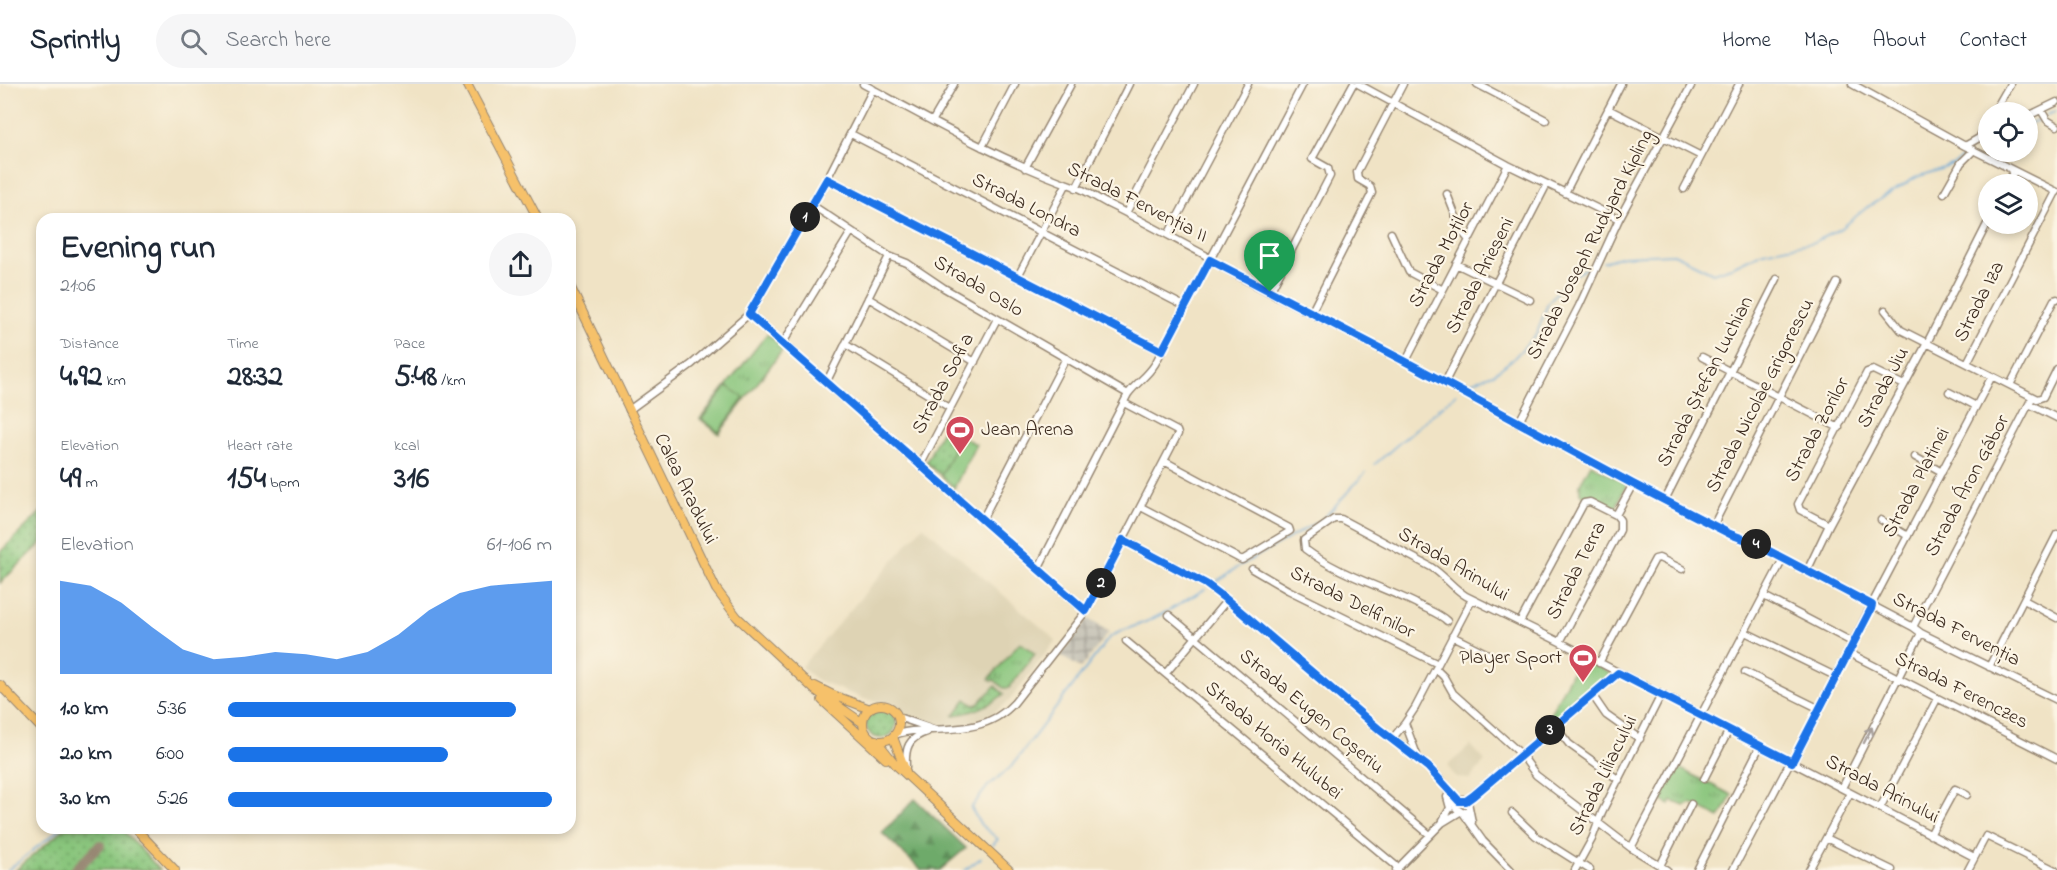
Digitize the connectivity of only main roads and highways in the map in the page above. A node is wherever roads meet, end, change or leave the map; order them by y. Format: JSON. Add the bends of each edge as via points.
{"nodes":[{"id":1,"x":466,"y":84,"type":"edge"},
{"id":2,"x":535,"y":213,"type":"edge"},
{"id":3,"x":576,"y":299,"type":"edge"},
{"id":4,"x":806,"y":681,"type":"junction"},
{"id":5,"x":0,"y":685,"type":"edge"},
{"id":6,"x":870,"y":709,"type":"junction"},
{"id":7,"x":36,"y":723,"type":"edge"},
{"id":8,"x":863,"y":723,"type":"junction"},
{"id":9,"x":894,"y":736,"type":"junction"},
{"id":10,"x":876,"y":741,"type":"junction"},
{"id":11,"x":906,"y":774,"type":"junction"},
{"id":12,"x":141,"y":834,"type":"edge"},
{"id":13,"x":175,"y":870,"type":"edge"},
{"id":14,"x":1009,"y":870,"type":"edge"}],
"edges":[{"from":1,"to":2,"type":"main road"},
{"from":3,"to":4,"type":"main road","name":"Calea Aradului","via":[[716,589],[748,628]]},
{"from":4,"to":6,"type":"main road","name":"Calea Aradului"},
{"from":4,"to":8,"type":"main road","name":"Calea Aradului"},
{"from":4,"to":11,"type":"main road","via":[[813,692]]},
{"from":5,"to":7,"type":"main road"},
{"from":6,"to":8,"type":"main road"},
{"from":6,"to":9,"type":"main road","via":[[889,706],[898,717]]},
{"from":8,"to":10,"type":"main road","via":[[868,736]]},
{"from":9,"to":10,"type":"main road"},
{"from":9,"to":11,"type":"main road"},
{"from":10,"to":11,"type":"main road"},
{"from":11,"to":14,"type":"main road"},
{"from":12,"to":13,"type":"main road"}]}
